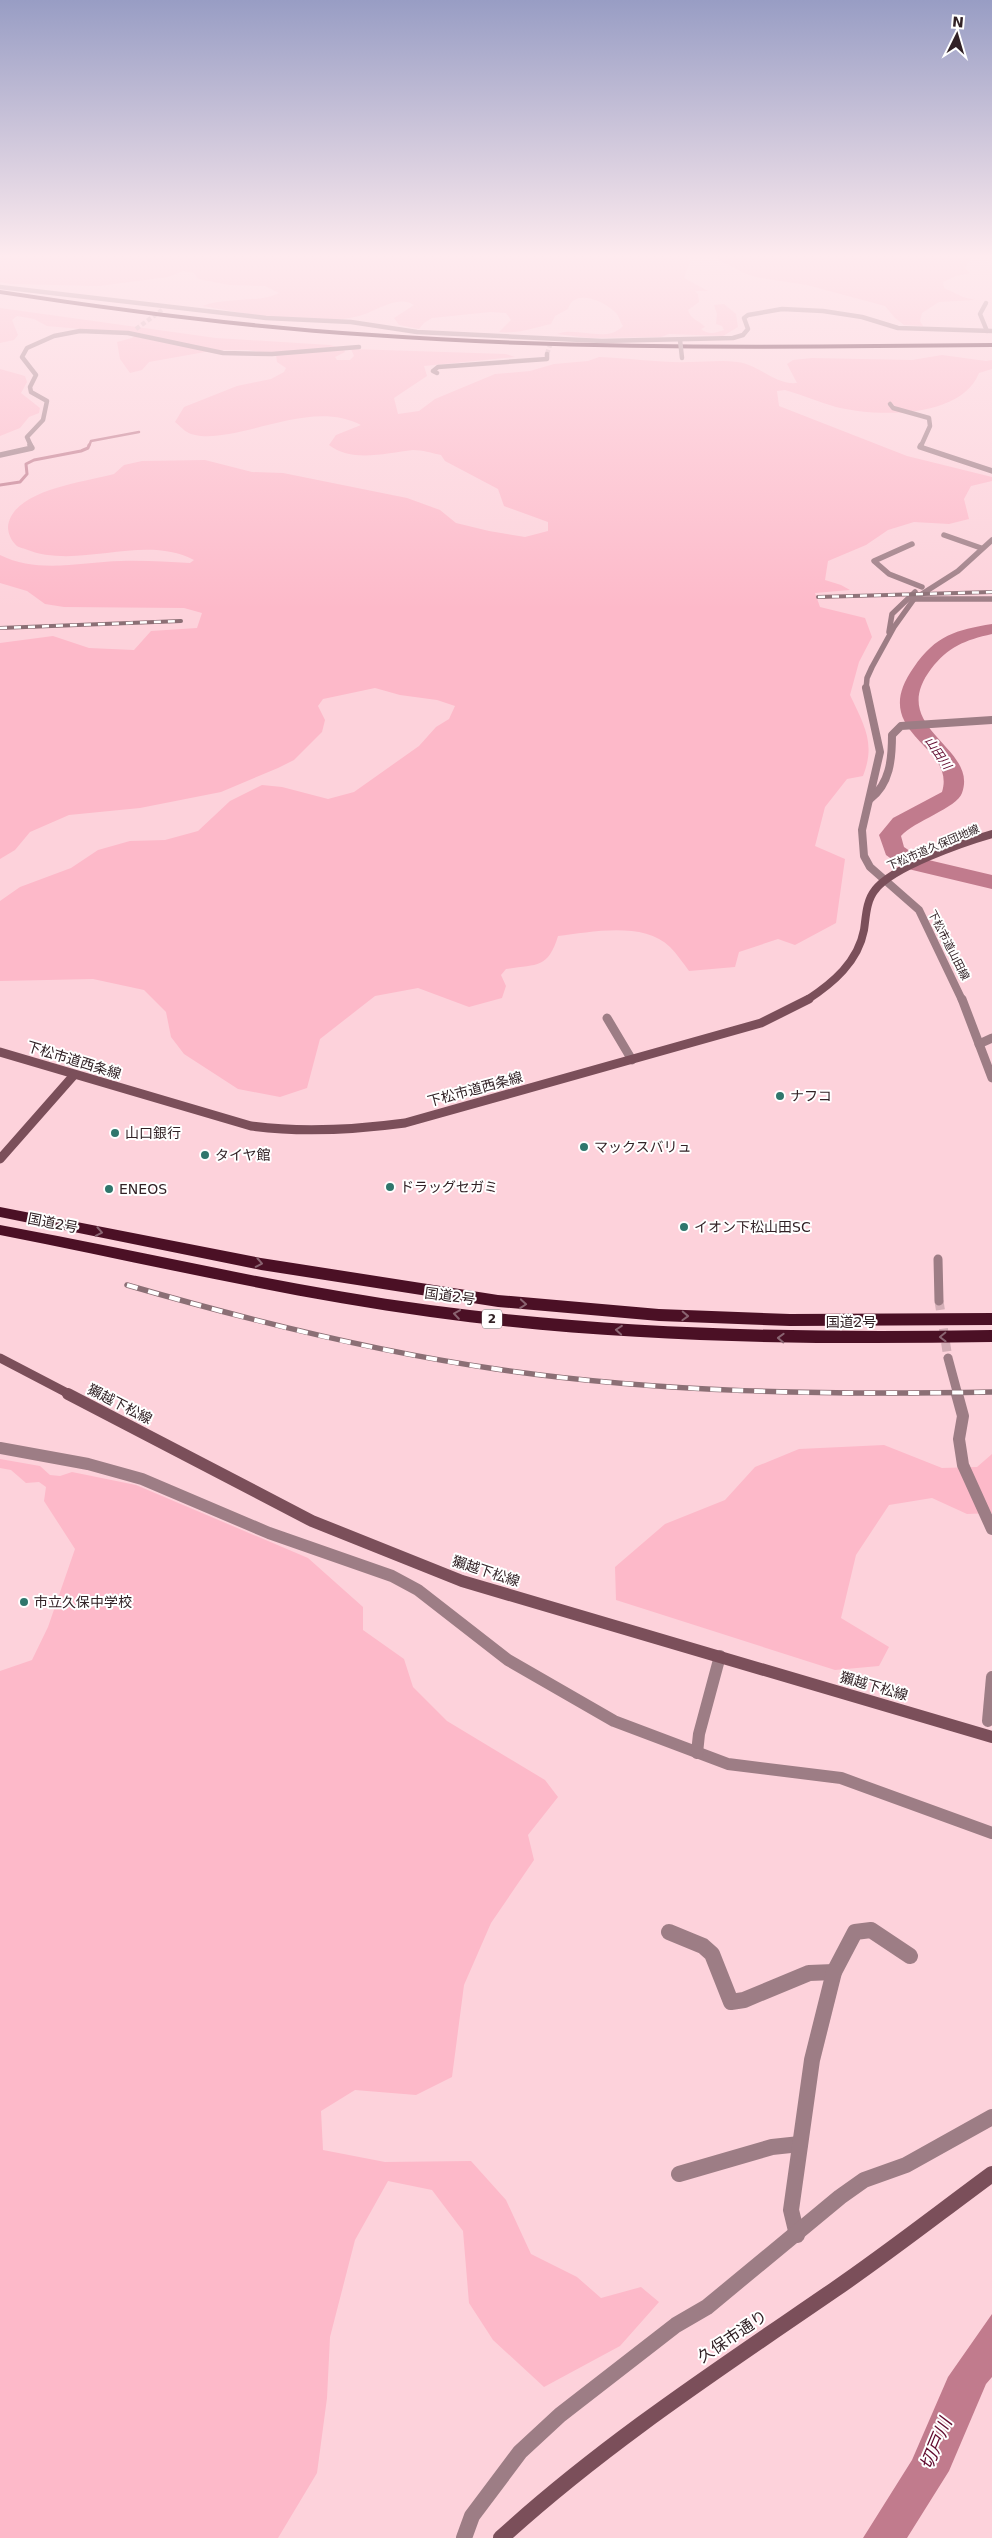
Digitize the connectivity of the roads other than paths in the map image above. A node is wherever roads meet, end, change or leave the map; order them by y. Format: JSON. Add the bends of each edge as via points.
{"nodes":[{"id":1,"x":34,"y":372,"type":"edge"},
{"id":2,"x":890,"y":404,"type":"dead end"},
{"id":3,"x":0,"y":455,"type":"edge"},
{"id":4,"x":992,"y":471,"type":"edge"},
{"id":5,"x":944,"y":535,"type":"dead end"},
{"id":6,"x":912,"y":544,"type":"dead end"},
{"id":7,"x":989,"y":545,"type":"edge"},
{"id":8,"x":971,"y":558,"type":"junction"},
{"id":9,"x":922,"y":587,"type":"junction"},
{"id":10,"x":913,"y":599,"type":"junction"},
{"id":11,"x":992,"y":599,"type":"edge"},
{"id":12,"x":891,"y":635,"type":"junction"},
{"id":13,"x":992,"y":720,"type":"edge"},
{"id":14,"x":870,"y":800,"type":"junction"},
{"id":15,"x":992,"y":834,"type":"edge"},
{"id":16,"x":883,"y":881,"type":"junction"},
{"id":17,"x":607,"y":1018,"type":"dead end"},
{"id":18,"x":992,"y":1038,"type":"edge"},
{"id":19,"x":979,"y":1044,"type":"junction"},
{"id":20,"x":0,"y":1052,"type":"edge"},
{"id":21,"x":632,"y":1060,"type":"junction"},
{"id":22,"x":74,"y":1075,"type":"junction"},
{"id":23,"x":992,"y":1078,"type":"edge"},
{"id":24,"x":0,"y":1159,"type":"edge"},
{"id":25,"x":0,"y":1212,"type":"edge"},
{"id":26,"x":0,"y":1230,"type":"edge"},
{"id":27,"x":938,"y":1258,"type":"dead end"},
{"id":28,"x":939,"y":1301,"type":"tunnel mouth"},
{"id":29,"x":992,"y":1319,"type":"edge"},
{"id":30,"x":992,"y":1336,"type":"edge"},
{"id":31,"x":0,"y":1358,"type":"edge"},
{"id":32,"x":948,"y":1358,"type":"tunnel mouth"},
{"id":33,"x":0,"y":1448,"type":"edge"},
{"id":34,"x":992,"y":1529,"type":"edge"},
{"id":35,"x":720,"y":1656,"type":"junction"},
{"id":36,"x":992,"y":1677,"type":"edge"},
{"id":37,"x":988,"y":1721,"type":"dead end"},
{"id":38,"x":992,"y":1737,"type":"edge"},
{"id":39,"x":697,"y":1754,"type":"junction"},
{"id":40,"x":992,"y":1833,"type":"edge"},
{"id":41,"x":670,"y":1932,"type":"dead end"},
{"id":42,"x":910,"y":1956,"type":"dead end"},
{"id":43,"x":834,"y":1972,"type":"junction"},
{"id":44,"x":992,"y":2117,"type":"edge"},
{"id":45,"x":800,"y":2144,"type":"junction"},
{"id":46,"x":679,"y":2174,"type":"dead end"},
{"id":47,"x":992,"y":2174,"type":"edge"},
{"id":48,"x":797,"y":2235,"type":"junction"},
{"id":49,"x":464,"y":2538,"type":"edge"},
{"id":50,"x":501,"y":2538,"type":"edge"}],
"edges":[{"from":1,"to":3,"type":"street","via":[[31,392],[48,400],[39,425],[27,437],[32,448]]},
{"from":2,"to":4,"type":"street","via":[[893,408],[929,418],[930,426],[920,447]]},
{"from":5,"to":7,"type":"street"},
{"from":6,"to":9,"type":"street","via":[[874,561],[884,572]]},
{"from":7,"to":8,"type":"street","name":"下松市道山田線"},
{"from":7,"to":8,"type":"street","via":[[976,558]]},
{"from":8,"to":9,"type":"street","via":[[961,559]]},
{"from":8,"to":10,"type":"street","name":"下松市道山田線"},
{"from":9,"to":12,"type":"street","via":[[896,607],[889,626]]},
{"from":10,"to":11,"type":"street"},
{"from":10,"to":12,"type":"street","name":"下松市道山田線"},
{"from":12,"to":14,"type":"street","name":"下松市道山田線","via":[[865,682],[880,759]]},
{"from":13,"to":14,"type":"street","via":[[901,726],[892,735],[892,750],[883,788]]},
{"from":14,"to":16,"type":"street","name":"下松市道山田線","via":[[861,832],[861,848],[865,861]]},
{"from":15,"to":16,"type":"street","name":"下松市道久保団地線","via":[[952,848]]},
{"from":16,"to":19,"type":"street","name":"下松市道山田線","via":[[918,910],[956,983]]},
{"from":16,"to":21,"type":"street","name":"下松市道西条線","via":[[868,901],[862,939],[852,959],[840,976],[823,991],[761,1023]]},
{"from":17,"to":21,"type":"street"},
{"from":18,"to":19,"type":"street"},
{"from":19,"to":23,"type":"street","name":"下松市道山田線"},
{"from":20,"to":22,"type":"street","name":"下松市道西条線"},
{"from":21,"to":22,"type":"street","name":"下松市道西条線","via":[[404,1123],[327,1132],[251,1126]]},
{"from":22,"to":24,"type":"street"},
{"from":25,"to":29,"type":"highway","name":"国道2号","number":"2","one_way":true,"via":[[260,1264],[498,1302],[659,1315],[790,1320]]},
{"from":30,"to":26,"type":"highway","name":"国道2号","number":"2","one_way":true,"via":[[794,1338],[667,1334],[492,1318],[350,1299]]},
{"from":27,"to":28,"type":"street"},
{"from":31,"to":35,"type":"street","name":"獺越下松線","via":[[312,1521],[384,1552],[462,1581]]},
{"from":32,"to":34,"type":"street","via":[[963,1416],[959,1439],[963,1465]]},
{"from":33,"to":39,"type":"street","via":[[88,1464],[142,1479],[270,1533],[392,1576],[418,1590],[508,1660],[551,1686],[614,1721]]},
{"from":35,"to":38,"type":"street","name":"獺越下松線"},
{"from":35,"to":39,"type":"street","via":[[699,1734]]},
{"from":36,"to":37,"type":"street"},
{"from":39,"to":40,"type":"street","via":[[728,1764],[841,1778]]},
{"from":41,"to":43,"type":"street","via":[[703,1946],[712,1954],[730,2002],[744,2000],[809,1973]]},
{"from":42,"to":43,"type":"street","via":[[871,1930],[855,1932]]},
{"from":43,"to":45,"type":"street","via":[[818,2032]]},
{"from":44,"to":48,"type":"street","via":[[906,2165],[864,2180],[840,2196]]},
{"from":45,"to":46,"type":"street","via":[[772,2147]]},
{"from":45,"to":48,"type":"street","via":[[791,2210]]},
{"from":47,"to":50,"type":"street","name":"久保市通り","via":[[814,2304],[726,2362],[605,2449],[533,2507]]},
{"from":48,"to":49,"type":"street","via":[[707,2307],[676,2325],[560,2415],[520,2452],[472,2516]]}]}
